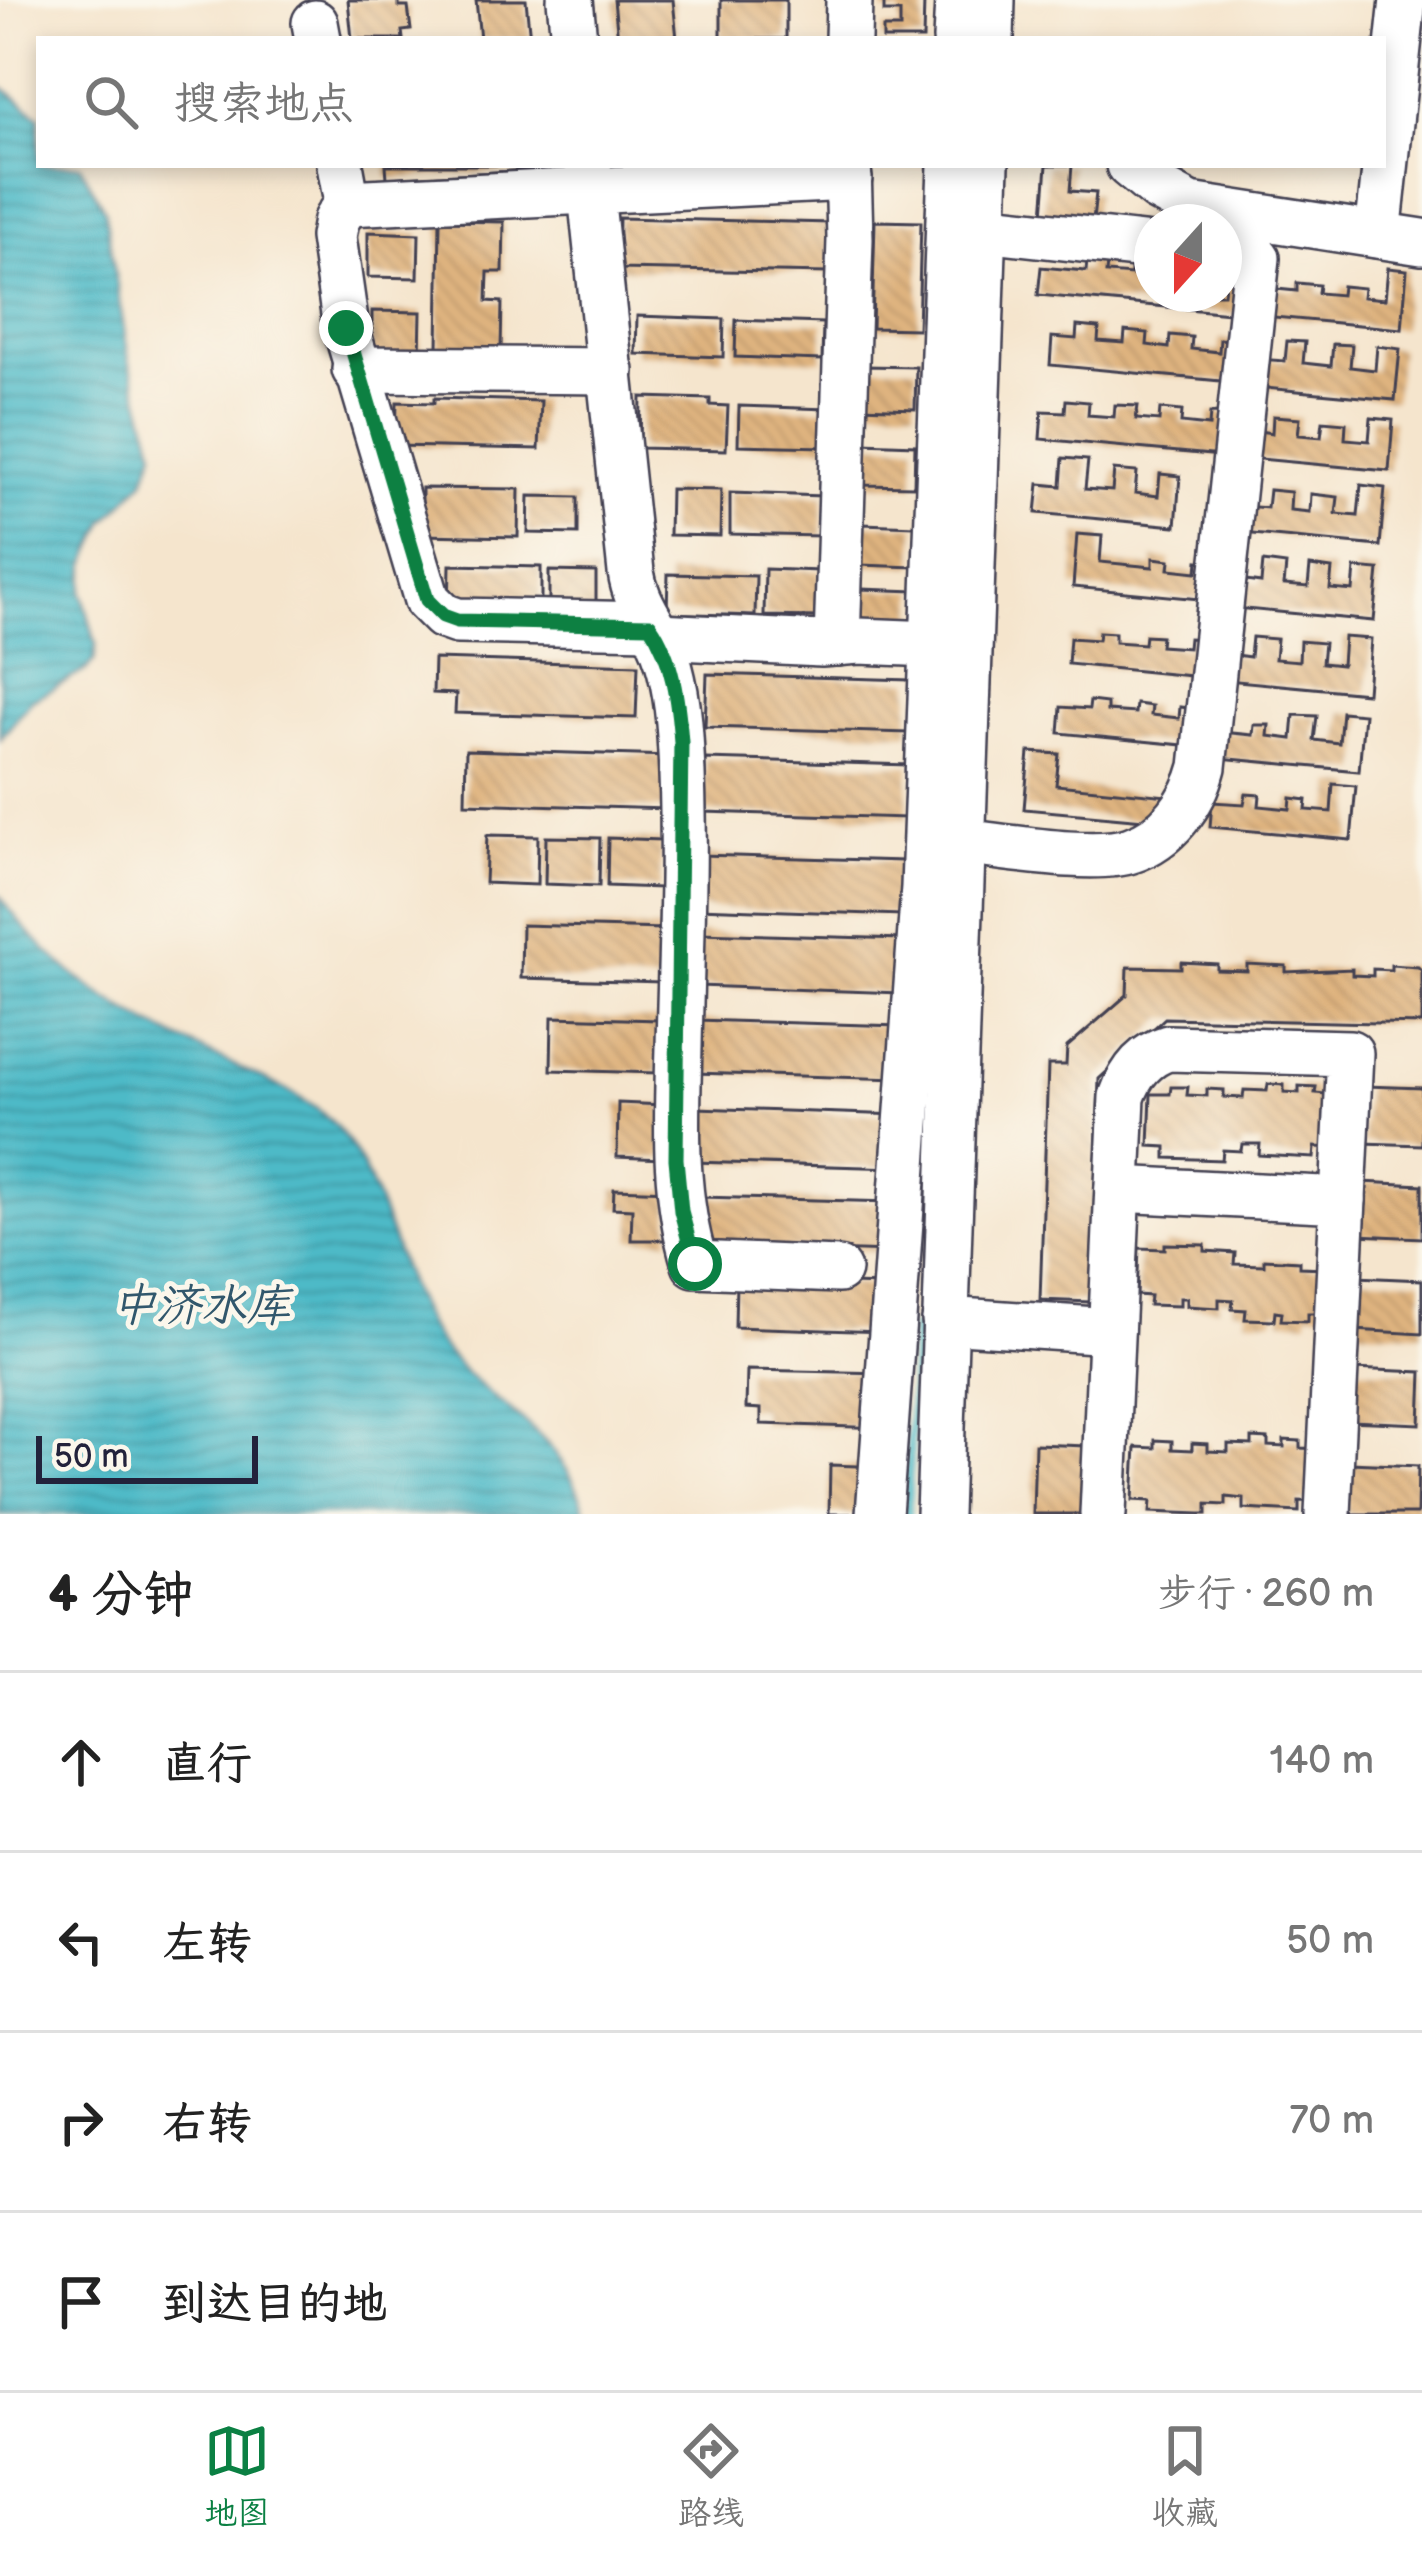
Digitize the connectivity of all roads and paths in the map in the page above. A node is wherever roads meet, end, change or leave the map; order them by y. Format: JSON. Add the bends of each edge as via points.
{"nodes":[{"id":1,"x":570,"y":0,"type":"edge"},
{"id":2,"x":849,"y":0,"type":"edge"},
{"id":3,"x":1403,"y":0,"type":"edge"},
{"id":4,"x":574,"y":36,"type":"edge"},
{"id":5,"x":848,"y":36,"type":"edge"},
{"id":6,"x":951,"y":168,"type":"edge"},
{"id":7,"x":986,"y":168,"type":"edge"},
{"id":8,"x":1133,"y":168,"type":"edge"},
{"id":9,"x":848,"y":172,"type":"edge"},
{"id":10,"x":590,"y":178,"type":"edge"},
{"id":11,"x":344,"y":184,"type":"edge"},
{"id":12,"x":984,"y":229,"type":"junction"},
{"id":13,"x":1400,"y":238,"type":"edge"},
{"id":14,"x":1134,"y":245,"type":"edge"},
{"id":15,"x":1242,"y":256,"type":"edge"},
{"id":16,"x":355,"y":369,"type":"junction"},
{"id":17,"x":611,"y":371,"type":"junction"},
{"id":18,"x":654,"y":631,"type":"junction"},
{"id":19,"x":837,"y":643,"type":"junction"},
{"id":20,"x":932,"y":644,"type":"junction"},
{"id":21,"x":947,"y":872,"type":"junction"},
{"id":22,"x":1118,"y":1189,"type":"junction"},
{"id":23,"x":1342,"y":1200,"type":"junction"},
{"id":24,"x":838,"y":1270,"type":"dead end"},
{"id":25,"x":945,"y":1320,"type":"junction"},
{"id":26,"x":1111,"y":1331,"type":"junction"},
{"id":27,"x":879,"y":1514,"type":"edge"},
{"id":28,"x":939,"y":1514,"type":"edge"},
{"id":29,"x":1103,"y":1514,"type":"edge"},
{"id":30,"x":1328,"y":1514,"type":"edge"}],
"edges":[{"from":1,"to":4,"type":"street"},
{"from":2,"to":5,"type":"street"},
{"from":3,"to":13,"type":"street"},
{"from":6,"to":20,"type":"street"},
{"from":7,"to":12,"type":"street"},
{"from":8,"to":13,"type":"street","via":[[1190,206]]},
{"from":9,"to":10,"type":"street"},
{"from":9,"to":19,"type":"street"},
{"from":10,"to":11,"type":"street"},
{"from":10,"to":17,"type":"street"},
{"from":11,"to":16,"type":"street","via":[[333,236]]},
{"from":12,"to":14,"type":"street"},
{"from":12,"to":21,"type":"street"},
{"from":15,"to":21,"type":"street","via":[[1257,258],[1203,767],[1192,798],[1179,818],[1134,850]]},
{"from":16,"to":17,"type":"street"},
{"from":16,"to":18,"type":"street","via":[[434,609],[457,621]]},
{"from":17,"to":18,"type":"street","via":[[631,572]]},
{"from":18,"to":19,"type":"street"},
{"from":18,"to":24,"type":"street","via":[[681,742],[676,1159],[687,1238],[695,1264]]},
{"from":19,"to":20,"type":"street"},
{"from":20,"to":21,"type":"street"},
{"from":21,"to":25,"type":"street"},
{"from":21,"to":27,"type":"street"},
{"from":22,"to":23,"type":"street"},
{"from":22,"to":23,"type":"street","via":[[1122,1097],[1148,1056],[1168,1048],[1350,1053]]},
{"from":22,"to":26,"type":"street"},
{"from":23,"to":30,"type":"street"},
{"from":25,"to":26,"type":"street"},
{"from":25,"to":28,"type":"street"},
{"from":26,"to":29,"type":"street"}]}
